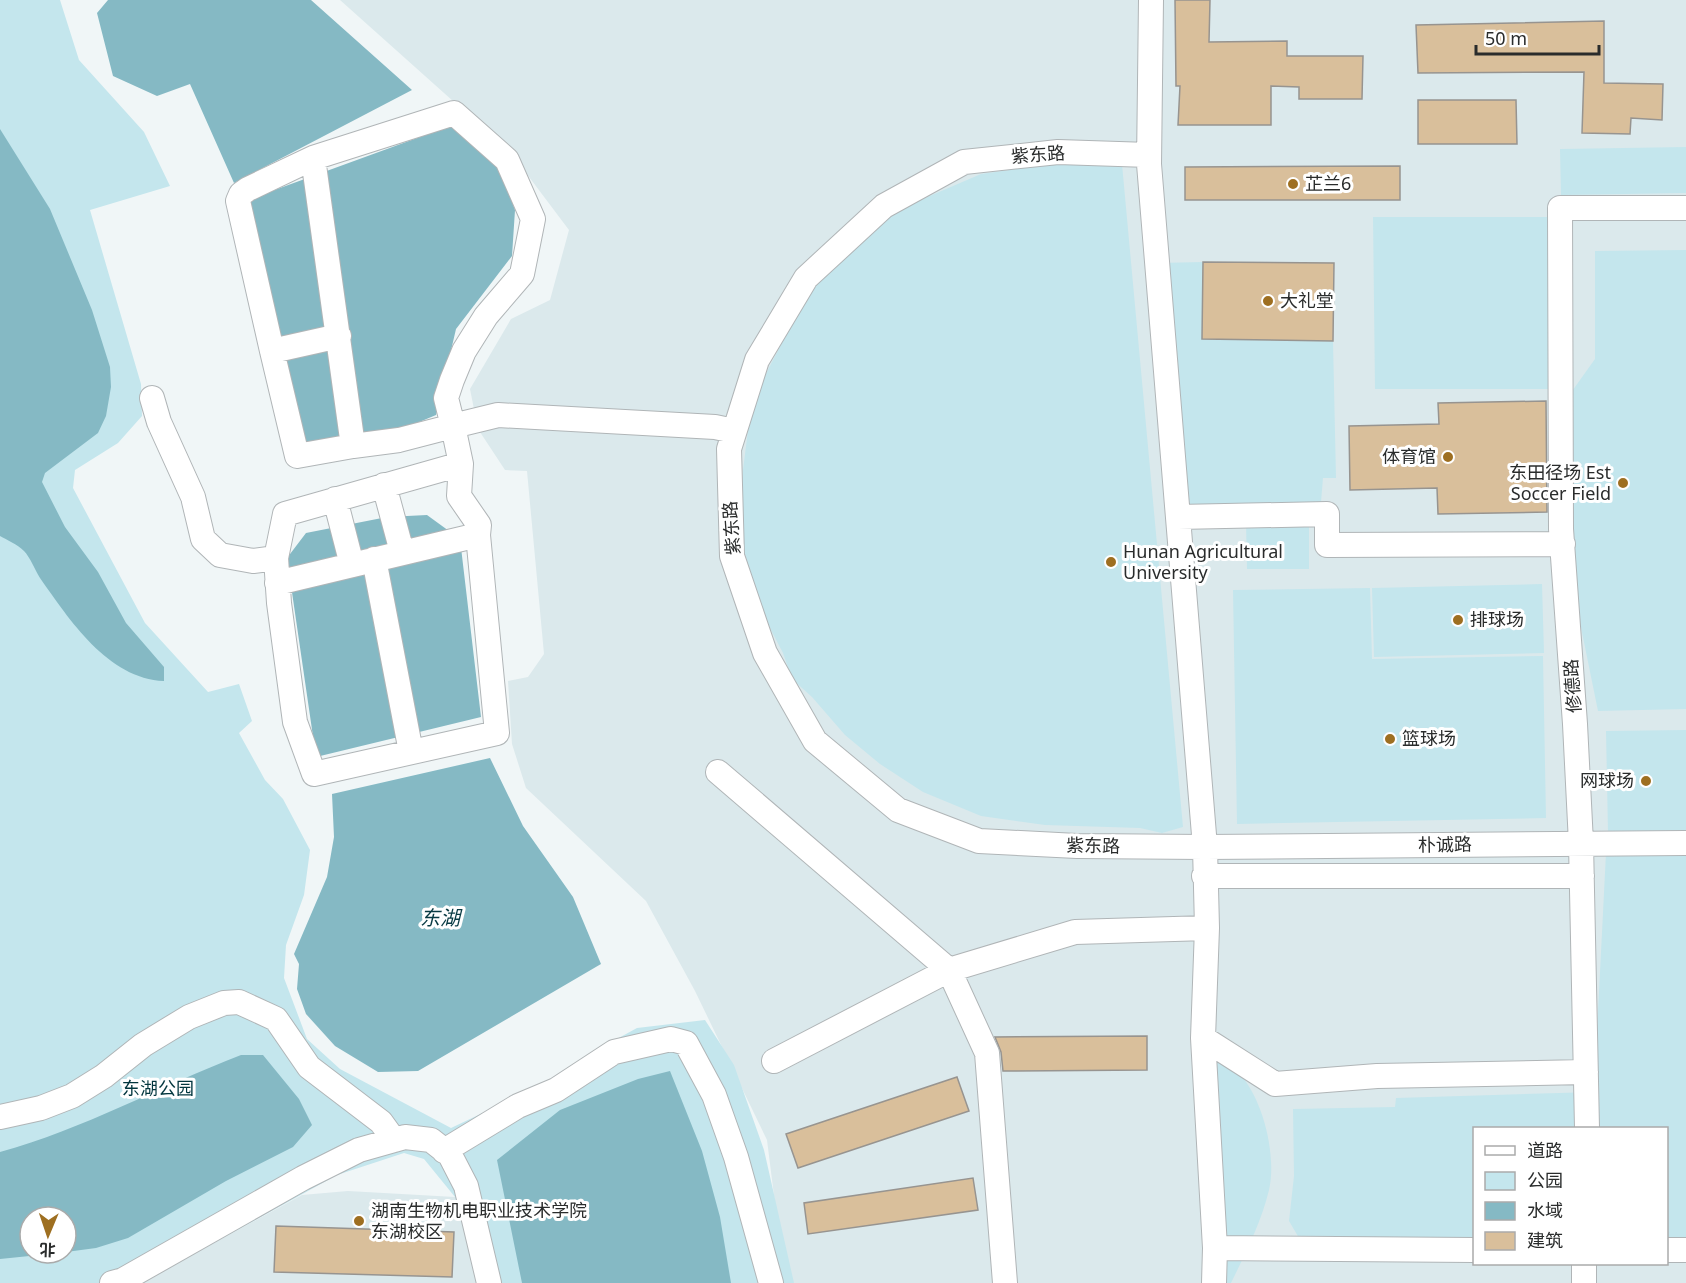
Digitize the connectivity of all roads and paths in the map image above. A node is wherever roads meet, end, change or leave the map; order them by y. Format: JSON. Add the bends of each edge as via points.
{"nodes":[{"id":1,"x":1151,"y":0,"type":"edge"},
{"id":2,"x":1149,"y":155,"type":"junction"},
{"id":3,"x":314,"y":163,"type":"junction"},
{"id":4,"x":1686,"y":208,"type":"edge"},
{"id":5,"x":339,"y":336,"type":"junction"},
{"id":6,"x":272,"y":351,"type":"junction"},
{"id":7,"x":152,"y":398,"type":"dead end"},
{"id":8,"x":453,"y":426,"type":"junction"},
{"id":9,"x":734,"y":430,"type":"junction"},
{"id":10,"x":353,"y":445,"type":"junction"},
{"id":11,"x":461,"y":464,"type":"junction"},
{"id":12,"x":384,"y":485,"type":"junction"},
{"id":13,"x":338,"y":510,"type":"junction"},
{"id":14,"x":1178,"y":517,"type":"junction"},
{"id":15,"x":472,"y":536,"type":"junction"},
{"id":16,"x":1562,"y":537,"type":"junction"},
{"id":17,"x":402,"y":552,"type":"junction"},
{"id":18,"x":276,"y":558,"type":"junction"},
{"id":19,"x":363,"y":562,"type":"junction"},
{"id":20,"x":282,"y":582,"type":"junction"},
{"id":21,"x":410,"y":746,"type":"junction"},
{"id":22,"x":718,"y":772,"type":"dead end"},
{"id":23,"x":1581,"y":843,"type":"junction"},
{"id":24,"x":1686,"y":843,"type":"edge"},
{"id":25,"x":1383,"y":845,"type":"junction"},
{"id":26,"x":1205,"y":848,"type":"junction"},
{"id":27,"x":1204,"y":876,"type":"junction"},
{"id":28,"x":1582,"y":876,"type":"junction"},
{"id":29,"x":1385,"y":883,"type":"junction"},
{"id":30,"x":1207,"y":928,"type":"junction"},
{"id":31,"x":949,"y":970,"type":"junction"},
{"id":32,"x":1203,"y":1038,"type":"junction"},
{"id":33,"x":774,"y":1061,"type":"dead end"},
{"id":34,"x":1586,"y":1072,"type":"junction"},
{"id":35,"x":0,"y":1117,"type":"edge"},
{"id":36,"x":1587,"y":1127,"type":"edge"},
{"id":37,"x":394,"y":1140,"type":"junction"},
{"id":38,"x":444,"y":1151,"type":"junction"},
{"id":39,"x":1215,"y":1248,"type":"junction"},
{"id":40,"x":1473,"y":1250,"type":"edge"},
{"id":41,"x":1668,"y":1250,"type":"edge"},
{"id":42,"x":1686,"y":1250,"type":"edge"},
{"id":43,"x":1584,"y":1265,"type":"edge"},
{"id":44,"x":112,"y":1283,"type":"edge"},
{"id":45,"x":489,"y":1283,"type":"edge"},
{"id":46,"x":771,"y":1283,"type":"edge"},
{"id":47,"x":1005,"y":1283,"type":"edge"},
{"id":48,"x":1214,"y":1283,"type":"edge"},
{"id":49,"x":1584,"y":1283,"type":"edge"}],
"edges":[{"from":1,"to":2,"type":"street"},
{"from":2,"to":9,"type":"street","name":"紫东路","via":[[1059,152],[964,162],[884,206],[806,278],[757,360]]},
{"from":2,"to":14,"type":"street"},
{"from":3,"to":5,"type":"street"},
{"from":3,"to":6,"type":"street","via":[[248,189],[238,201]]},
{"from":3,"to":8,"type":"street","via":[[454,113],[507,160],[532,219],[522,274],[486,316],[464,351],[446,398]]},
{"from":4,"to":16,"type":"street","name":"修德路","via":[[1560,208]]},
{"from":5,"to":6,"type":"street"},
{"from":5,"to":10,"type":"street"},
{"from":6,"to":10,"type":"street","via":[[297,456]]},
{"from":7,"to":18,"type":"street","via":[[193,497],[203,539],[220,555],[253,561]]},
{"from":8,"to":9,"type":"street","via":[[498,415]]},
{"from":8,"to":10,"type":"street","via":[[399,440]]},
{"from":8,"to":11,"type":"street"},
{"from":9,"to":26,"type":"street","name":"紫东路","via":[[729,449],[732,556],[765,653],[815,741],[898,810],[979,841]]},
{"from":11,"to":12,"type":"street"},
{"from":11,"to":15,"type":"street","via":[[459,496],[479,525]]},
{"from":12,"to":13,"type":"street"},
{"from":12,"to":17,"type":"street"},
{"from":13,"to":18,"type":"street","via":[[285,514]]},
{"from":13,"to":19,"type":"street"},
{"from":14,"to":16,"type":"street","via":[[1327,514],[1327,545]]},
{"from":14,"to":26,"type":"street"},
{"from":15,"to":17,"type":"street"},
{"from":15,"to":21,"type":"street","via":[[497,733]]},
{"from":16,"to":23,"type":"street","name":"修德路"},
{"from":17,"to":19,"type":"street"},
{"from":18,"to":20,"type":"street"},
{"from":19,"to":20,"type":"street"},
{"from":19,"to":21,"type":"street"},
{"from":20,"to":21,"type":"street","via":[[295,722],[314,774]]},
{"from":22,"to":31,"type":"street"},
{"from":23,"to":24,"type":"street","name":"朴诚路"},
{"from":23,"to":25,"type":"street","name":"朴诚路"},
{"from":23,"to":28,"type":"street","name":"修德路"},
{"from":25,"to":26,"type":"street","name":"朴诚路"},
{"from":25,"to":29,"type":"street"},
{"from":26,"to":27,"type":"street"},
{"from":27,"to":29,"type":"street"},
{"from":27,"to":30,"type":"street"},
{"from":28,"to":29,"type":"street"},
{"from":28,"to":34,"type":"street","name":"修德路"},
{"from":30,"to":31,"type":"street","via":[[1075,932]]},
{"from":30,"to":32,"type":"street"},
{"from":31,"to":33,"type":"street"},
{"from":31,"to":47,"type":"street","via":[[987,1053]]},
{"from":32,"to":34,"type":"street","via":[[1275,1084],[1377,1076]]},
{"from":32,"to":39,"type":"street"},
{"from":34,"to":36,"type":"street","name":"修德路"},
{"from":35,"to":37,"type":"street","via":[[72,1096],[189,1017],[224,1003],[239,1002],[276,1019],[309,1067],[381,1122]]},
{"from":37,"to":38,"type":"street","via":[[431,1140]]},
{"from":37,"to":44,"type":"street","via":[[359,1150],[303,1178]]},
{"from":38,"to":45,"type":"street","via":[[466,1186]]},
{"from":38,"to":46,"type":"street","via":[[509,1111],[556,1090],[615,1052],[671,1039],[686,1043],[714,1095],[736,1157]]},
{"from":39,"to":40,"type":"street"},
{"from":39,"to":48,"type":"street"},
{"from":41,"to":42,"type":"street"},
{"from":43,"to":49,"type":"street"}]}
